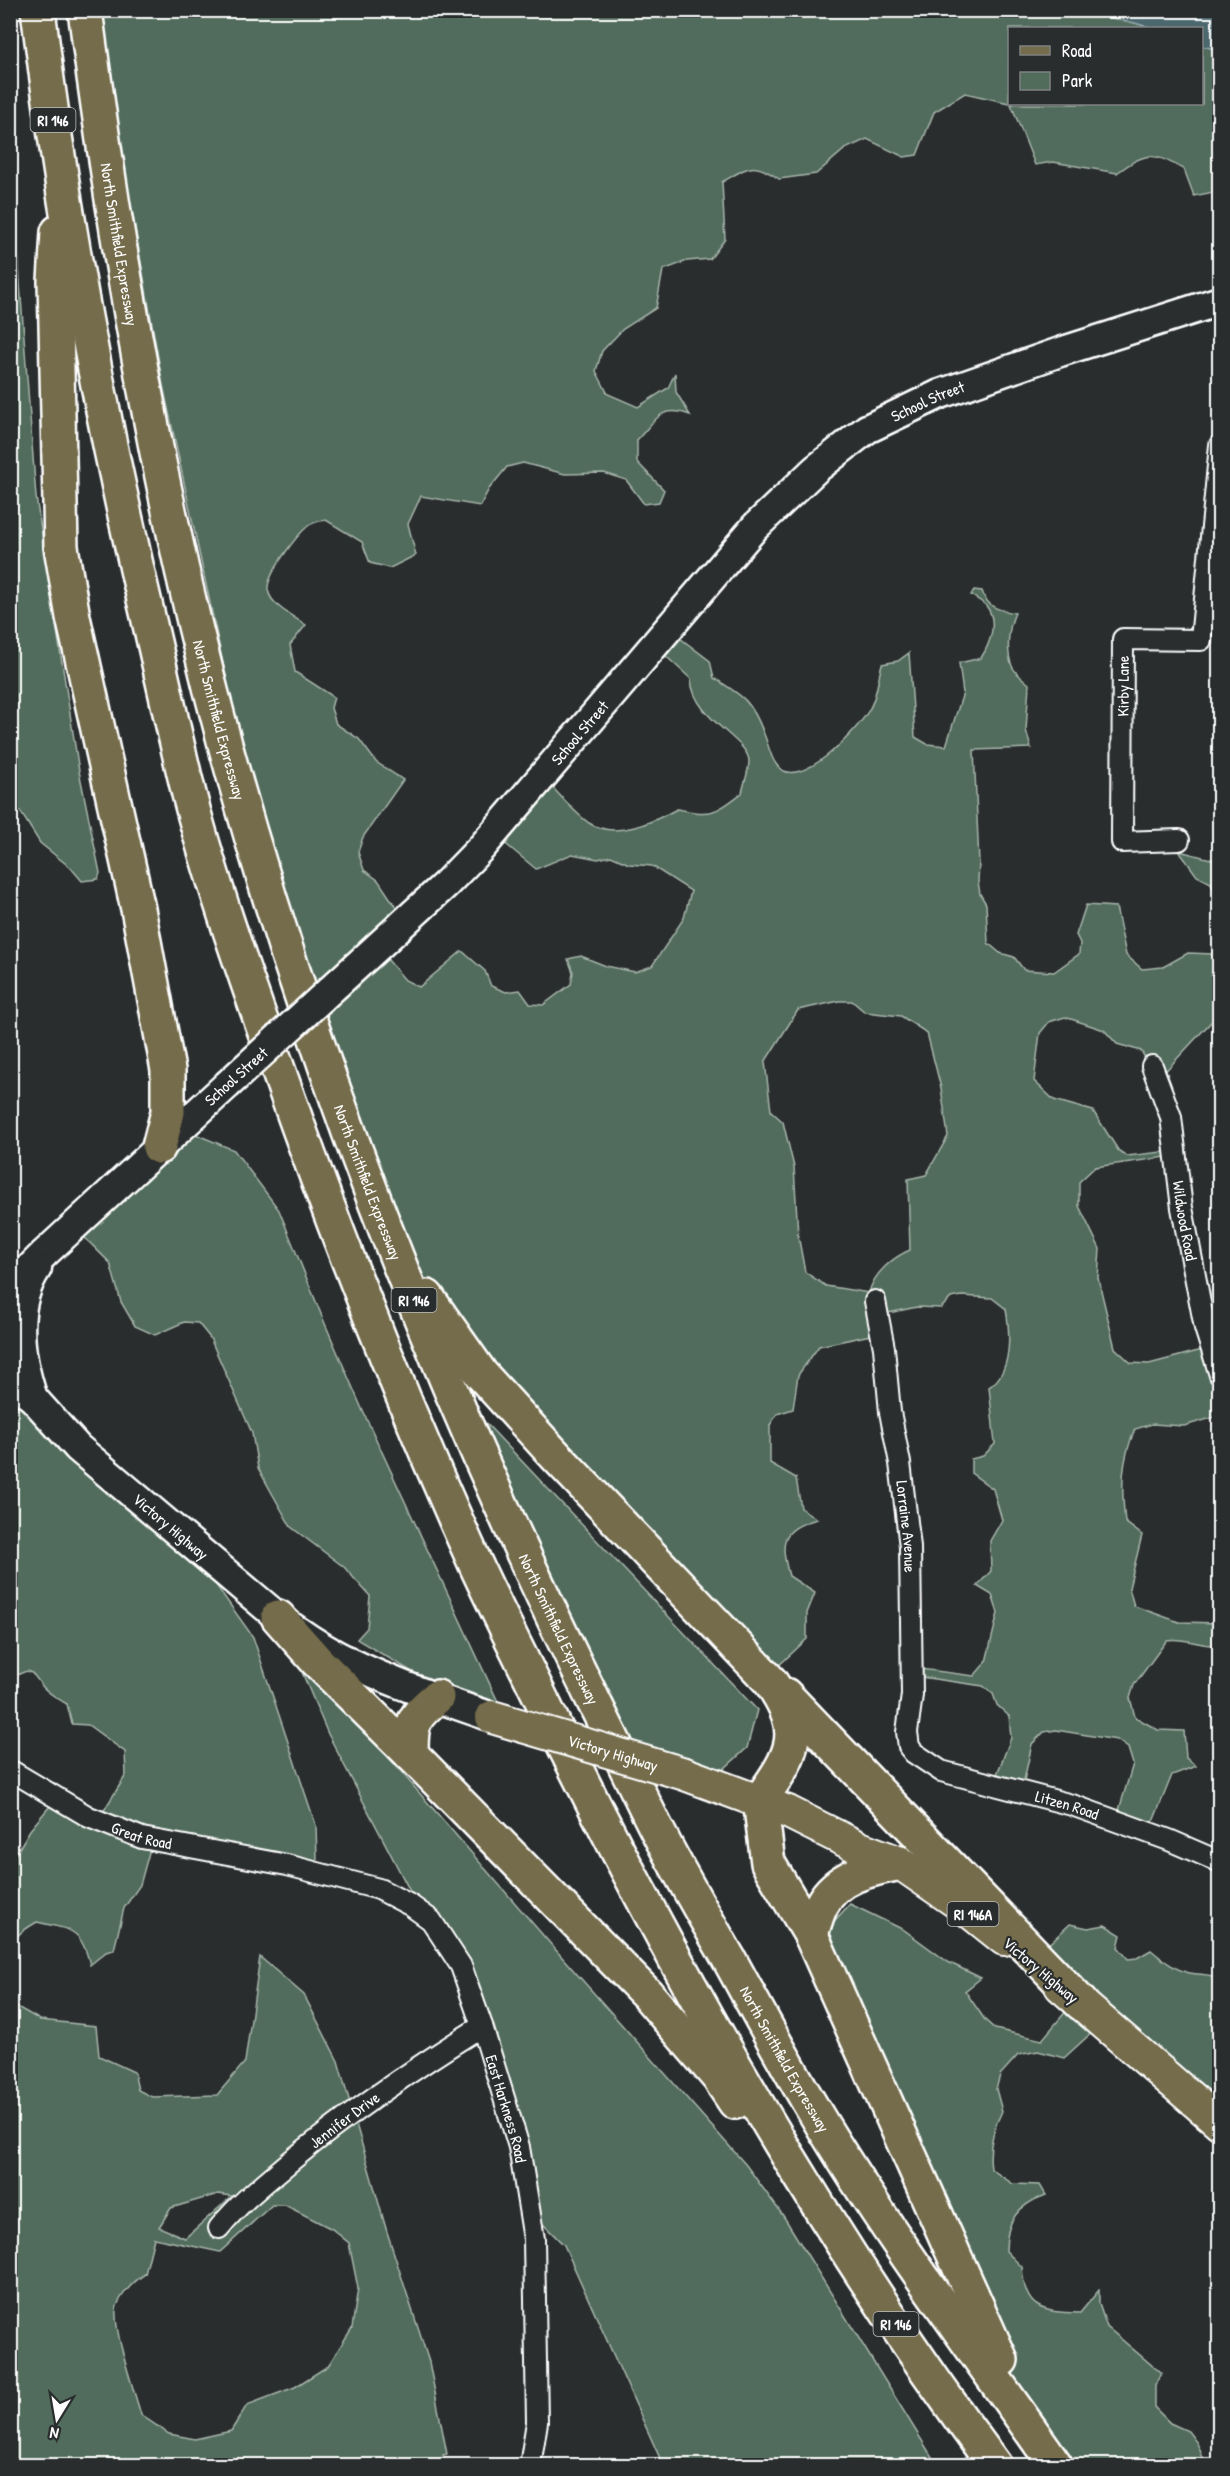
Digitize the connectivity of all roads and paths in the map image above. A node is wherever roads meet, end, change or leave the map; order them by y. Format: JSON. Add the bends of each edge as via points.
{"nodes":[{"id":1,"x":38,"y":10,"type":"edge"},
{"id":2,"x":85,"y":10,"type":"edge"},
{"id":3,"x":62,"y":177,"type":"junction"},
{"id":4,"x":1220,"y":301,"type":"edge"},
{"id":5,"x":1220,"y":445,"type":"edge"},
{"id":6,"x":1179,"y":840,"type":"dead end"},
{"id":7,"x":1152,"y":1066,"type":"dead end"},
{"id":8,"x":159,"y":1147,"type":"junction"},
{"id":9,"x":370,"y":1190,"type":"junction"},
{"id":10,"x":45,"y":1253,"type":"junction"},
{"id":11,"x":10,"y":1288,"type":"edge"},
{"id":12,"x":875,"y":1301,"type":"dead end"},
{"id":13,"x":1220,"y":1375,"type":"edge"},
{"id":14,"x":10,"y":1380,"type":"edge"},
{"id":15,"x":33,"y":1398,"type":"junction"},
{"id":16,"x":278,"y":1617,"type":"junction"},
{"id":17,"x":770,"y":1681,"type":"junction"},
{"id":18,"x":437,"y":1697,"type":"junction"},
{"id":19,"x":492,"y":1717,"type":"joint"},
{"id":20,"x":914,"y":1753,"type":"joint"},
{"id":21,"x":411,"y":1754,"type":"junction"},
{"id":22,"x":10,"y":1770,"type":"edge"},
{"id":23,"x":760,"y":1800,"type":"junction"},
{"id":24,"x":1220,"y":1862,"type":"edge"},
{"id":25,"x":900,"y":1863,"type":"junction"},
{"id":26,"x":287,"y":1865,"type":"joint"},
{"id":27,"x":811,"y":1935,"type":"junction"},
{"id":28,"x":1081,"y":2003,"type":"junction"},
{"id":29,"x":482,"y":2025,"type":"junction"},
{"id":30,"x":1220,"y":2123,"type":"edge"},
{"id":31,"x":801,"y":2180,"type":"junction"},
{"id":32,"x":219,"y":2228,"type":"dead end"},
{"id":33,"x":530,"y":2466,"type":"edge"},
{"id":34,"x":995,"y":2466,"type":"edge"},
{"id":35,"x":1056,"y":2466,"type":"edge"}],
"edges":[{"from":1,"to":3,"type":"highway","number":"RI 146"},
{"from":2,"to":9,"type":"highway","name":"North Smithfield Expressway","number":"RI 146","via":[[131,313],[191,604],[226,746],[300,992]]},
{"from":3,"to":8,"type":"highway","via":[[55,281],[61,547],[138,909],[168,1071],[168,1112]]},
{"from":3,"to":31,"type":"highway","number":"RI 146","via":[[119,495],[191,801],[244,972],[325,1203],[476,1566],[618,1854]]},
{"from":4,"to":8,"type":"street","name":"School Street","bridge":true,"via":[[940,394],[867,429],[816,469],[755,527],[482,847],[438,892]]},
{"from":5,"to":6,"type":"street","name":"Kirby Lane","via":[[1201,640],[1123,639],[1122,842]]},
{"from":7,"to":13,"type":"street","name":"Wildwood Road","via":[[1171,1117],[1182,1208],[1205,1328]]},
{"from":8,"to":10,"type":"street","name":"School Street"},
{"from":9,"to":17,"type":"highway","via":[[417,1281],[481,1374]]},
{"from":9,"to":35,"type":"highway","name":"North Smithfield Expressway","number":"RI 146","via":[[476,1453],[657,1831],[757,2013],[873,2206]]},
{"from":10,"to":11,"type":"street","name":"School Street"},
{"from":10,"to":15,"type":"street","via":[[22,1302],[19,1338]]},
{"from":12,"to":20,"type":"street","name":"Lorraine Avenue","via":[[910,1547],[912,1695],[907,1732]]},
{"from":14,"to":15,"type":"street","name":"Victory Highway","number":"RI 146A"},
{"from":15,"to":16,"type":"street","name":"Victory Highway","number":"RI 146A","via":[[78,1448]]},
{"from":16,"to":18,"type":"street","name":"Victory Highway","number":"RI 146A","via":[[338,1656]]},
{"from":16,"to":21,"type":"highway"},
{"from":17,"to":23,"type":"highway","via":[[785,1701],[792,1738],[783,1764]]},
{"from":17,"to":28,"type":"highway"},
{"from":18,"to":19,"type":"street","name":"Victory Highway","number":"RI 146A"},
{"from":18,"to":21,"type":"highway","via":[[420,1711],[411,1727]]},
{"from":19,"to":23,"type":"main road","name":"Victory Highway","number":"RI 146A","bridge":true},
{"from":20,"to":24,"type":"street","name":"Litzen Road","via":[[941,1772],[1072,1805]]},
{"from":21,"to":31,"type":"highway","via":[[647,1994]]},
{"from":22,"to":26,"type":"street","name":"Great Road","via":[[89,1817],[142,1838]]},
{"from":23,"to":25,"type":"main road","name":"Victory Highway","number":"RI 146A"},
{"from":23,"to":27,"type":"highway","via":[[768,1863]]},
{"from":25,"to":27,"type":"highway","via":[[871,1869],[841,1882],[822,1904]]},
{"from":25,"to":28,"type":"main road","name":"Victory Highway","number":"RI 146A","via":[[964,1907]]},
{"from":26,"to":29,"type":"street","name":"East Harkness Road","via":[[379,1889],[422,1912],[461,1966]]},
{"from":27,"to":35,"type":"highway","via":[[987,2333]]},
{"from":28,"to":30,"type":"main road","name":"Victory Highway","number":"RI 146A"},
{"from":29,"to":32,"type":"street","name":"Jennifer Drive","via":[[410,2071],[311,2144],[237,2206]]},
{"from":29,"to":33,"type":"street","name":"East Harkness Road","via":[[519,2147],[534,2239],[537,2422]]},
{"from":31,"to":34,"type":"highway","number":"RI 146"}]}
